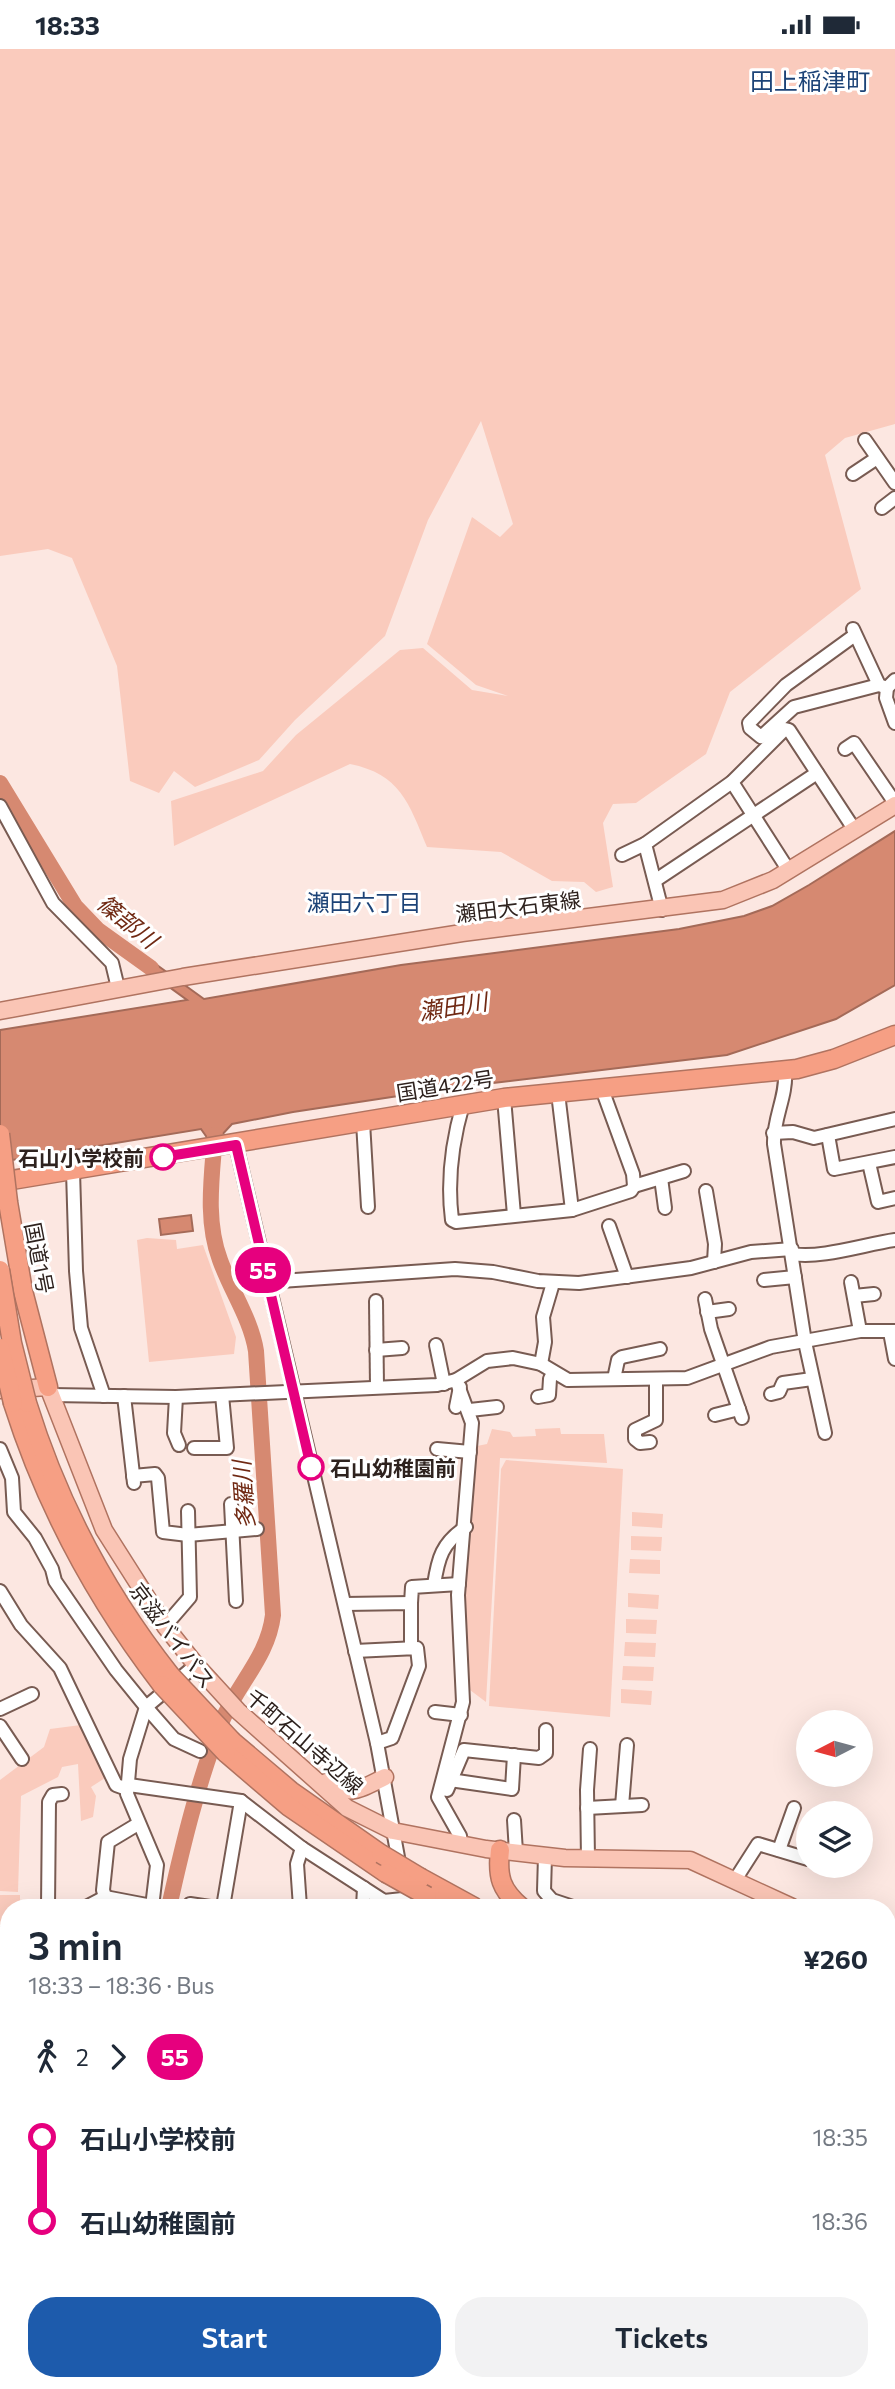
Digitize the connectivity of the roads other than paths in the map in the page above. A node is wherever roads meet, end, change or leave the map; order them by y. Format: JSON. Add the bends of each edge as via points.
{"nodes":[{"id":1,"x":865,"y":440,"type":"dead end"},
{"id":2,"x":877,"y":458,"type":"junction"},
{"id":3,"x":853,"y":474,"type":"dead end"},
{"id":4,"x":895,"y":483,"type":"edge"},
{"id":5,"x":895,"y":498,"type":"edge"},
{"id":6,"x":882,"y":508,"type":"dead end"},
{"id":7,"x":887,"y":684,"type":"edge"},
{"id":8,"x":895,"y":723,"type":"edge"},
{"id":9,"x":845,"y":749,"type":"dead end"},
{"id":10,"x":817,"y":773,"type":"junction"},
{"id":11,"x":732,"y":782,"type":"junction"},
{"id":12,"x":895,"y":804,"type":"edge"},
{"id":13,"x":0,"y":806,"type":"edge"},
{"id":14,"x":753,"y":816,"type":"junction"},
{"id":15,"x":854,"y":829,"type":"junction"},
{"id":16,"x":645,"y":844,"type":"junction"},
{"id":17,"x":622,"y":855,"type":"dead end"},
{"id":18,"x":789,"y":871,"type":"junction"},
{"id":19,"x":656,"y":880,"type":"junction"},
{"id":20,"x":662,"y":910,"type":"junction"},
{"id":21,"x":118,"y":988,"type":"junction"},
{"id":22,"x":0,"y":1011,"type":"edge"},
{"id":23,"x":895,"y":1035,"type":"edge"},
{"id":24,"x":785,"y":1071,"type":"junction"},
{"id":25,"x":601,"y":1089,"type":"junction"},
{"id":26,"x":558,"y":1093,"type":"junction"},
{"id":27,"x":504,"y":1098,"type":"junction"},
{"id":28,"x":463,"y":1104,"type":"junction"},
{"id":29,"x":895,"y":1119,"type":"edge"},
{"id":30,"x":363,"y":1122,"type":"junction"},
{"id":31,"x":773,"y":1133,"type":"junction"},
{"id":32,"x":0,"y":1134,"type":"edge"},
{"id":33,"x":828,"y":1135,"type":"junction"},
{"id":34,"x":221,"y":1148,"type":"junction"},
{"id":35,"x":895,"y":1157,"type":"edge"},
{"id":36,"x":869,"y":1163,"type":"junction"},
{"id":37,"x":74,"y":1171,"type":"junction"},
{"id":38,"x":684,"y":1171,"type":"dead end"},
{"id":39,"x":661,"y":1178,"type":"junction"},
{"id":40,"x":0,"y":1182,"type":"edge"},
{"id":41,"x":634,"y":1186,"type":"junction"},
{"id":42,"x":706,"y":1191,"type":"dead end"},
{"id":43,"x":895,"y":1198,"type":"edge"},
{"id":44,"x":368,"y":1206,"type":"dead end"},
{"id":45,"x":665,"y":1208,"type":"dead end"},
{"id":46,"x":572,"y":1210,"type":"junction"},
{"id":47,"x":514,"y":1215,"type":"junction"},
{"id":48,"x":609,"y":1226,"type":"dead end"},
{"id":49,"x":895,"y":1240,"type":"edge"},
{"id":50,"x":792,"y":1252,"type":"junction"},
{"id":51,"x":714,"y":1262,"type":"junction"},
{"id":52,"x":9,"y":1269,"type":"edge"},
{"id":53,"x":627,"y":1277,"type":"junction"},
{"id":54,"x":795,"y":1277,"type":"junction"},
{"id":55,"x":764,"y":1280,"type":"dead end"},
{"id":56,"x":266,"y":1282,"type":"junction"},
{"id":57,"x":851,"y":1282,"type":"dead end"},
{"id":58,"x":553,"y":1283,"type":"junction"},
{"id":59,"x":874,"y":1294,"type":"dead end"},
{"id":60,"x":854,"y":1296,"type":"junction"},
{"id":61,"x":376,"y":1301,"type":"dead end"},
{"id":62,"x":729,"y":1309,"type":"dead end"},
{"id":63,"x":860,"y":1331,"type":"junction"},
{"id":64,"x":893,"y":1331,"type":"edge"},
{"id":65,"x":805,"y":1342,"type":"junction"},
{"id":66,"x":436,"y":1345,"type":"dead end"},
{"id":67,"x":0,"y":1348,"type":"edge"},
{"id":68,"x":402,"y":1348,"type":"dead end"},
{"id":69,"x":660,"y":1349,"type":"dead end"},
{"id":70,"x":376,"y":1350,"type":"junction"},
{"id":71,"x":895,"y":1359,"type":"edge"},
{"id":72,"x":541,"y":1364,"type":"junction"},
{"id":73,"x":725,"y":1365,"type":"junction"},
{"id":74,"x":553,"y":1373,"type":"junction"},
{"id":75,"x":812,"y":1378,"type":"junction"},
{"id":76,"x":614,"y":1379,"type":"junction"},
{"id":77,"x":656,"y":1380,"type":"junction"},
{"id":78,"x":453,"y":1384,"type":"junction"},
{"id":79,"x":377,"y":1387,"type":"junction"},
{"id":80,"x":49,"y":1391,"type":"junction"},
{"id":81,"x":293,"y":1392,"type":"junction"},
{"id":82,"x":771,"y":1394,"type":"dead end"},
{"id":83,"x":222,"y":1395,"type":"junction"},
{"id":84,"x":104,"y":1396,"type":"junction"},
{"id":85,"x":124,"y":1396,"type":"junction"},
{"id":86,"x":176,"y":1397,"type":"junction"},
{"id":87,"x":538,"y":1397,"type":"dead end"},
{"id":88,"x":13,"y":1399,"type":"edge"},
{"id":89,"x":456,"y":1407,"type":"dead end"},
{"id":90,"x":496,"y":1407,"type":"dead end"},
{"id":91,"x":470,"y":1411,"type":"junction"},
{"id":92,"x":715,"y":1415,"type":"dead end"},
{"id":93,"x":825,"y":1433,"type":"dead end"},
{"id":94,"x":650,"y":1442,"type":"dead end"},
{"id":95,"x":179,"y":1445,"type":"dead end"},
{"id":96,"x":0,"y":1448,"type":"edge"},
{"id":97,"x":194,"y":1448,"type":"dead end"},
{"id":98,"x":437,"y":1449,"type":"dead end"},
{"id":99,"x":470,"y":1452,"type":"junction"},
{"id":100,"x":231,"y":1504,"type":"dead end"},
{"id":101,"x":188,"y":1511,"type":"dead end"},
{"id":102,"x":466,"y":1527,"type":"junction"},
{"id":103,"x":257,"y":1529,"type":"dead end"},
{"id":104,"x":232,"y":1532,"type":"junction"},
{"id":105,"x":188,"y":1535,"type":"junction"},
{"id":106,"x":459,"y":1584,"type":"junction"},
{"id":107,"x":434,"y":1585,"type":"junction"},
{"id":108,"x":2,"y":1598,"type":"edge"},
{"id":109,"x":236,"y":1601,"type":"dead end"},
{"id":110,"x":411,"y":1603,"type":"junction"},
{"id":111,"x":345,"y":1604,"type":"junction"},
{"id":112,"x":165,"y":1626,"type":"junction"},
{"id":113,"x":411,"y":1648,"type":"junction"},
{"id":114,"x":355,"y":1651,"type":"junction"},
{"id":115,"x":196,"y":1665,"type":"junction"},
{"id":116,"x":32,"y":1694,"type":"dead end"},
{"id":117,"x":146,"y":1707,"type":"junction"},
{"id":118,"x":0,"y":1709,"type":"edge"},
{"id":119,"x":436,"y":1712,"type":"dead end"},
{"id":120,"x":461,"y":1715,"type":"junction"},
{"id":121,"x":0,"y":1726,"type":"edge"},
{"id":122,"x":546,"y":1730,"type":"dead end"},
{"id":123,"x":377,"y":1743,"type":"junction"},
{"id":124,"x":627,"y":1745,"type":"dead end"},
{"id":125,"x":229,"y":1747,"type":"junction"},
{"id":126,"x":590,"y":1749,"type":"dead end"},
{"id":127,"x":200,"y":1751,"type":"dead end"},
{"id":128,"x":514,"y":1755,"type":"junction"},
{"id":129,"x":22,"y":1759,"type":"dead end"},
{"id":130,"x":296,"y":1765,"type":"junction"},
{"id":131,"x":385,"y":1777,"type":"junction"},
{"id":132,"x":450,"y":1780,"type":"junction"},
{"id":133,"x":128,"y":1787,"type":"junction"},
{"id":134,"x":62,"y":1794,"type":"dead end"},
{"id":135,"x":241,"y":1801,"type":"junction"},
{"id":136,"x":642,"y":1805,"type":"dead end"},
{"id":137,"x":622,"y":1806,"type":"junction"},
{"id":138,"x":587,"y":1808,"type":"junction"},
{"id":139,"x":794,"y":1808,"type":"dead end"},
{"id":140,"x":514,"y":1820,"type":"dead end"},
{"id":141,"x":138,"y":1823,"type":"junction"},
{"id":142,"x":393,"y":1831,"type":"junction"},
{"id":143,"x":466,"y":1845,"type":"junction"},
{"id":144,"x":302,"y":1848,"type":"junction"},
{"id":145,"x":779,"y":1850,"type":"junction"},
{"id":146,"x":508,"y":1851,"type":"junction"},
{"id":147,"x":796,"y":1855,"type":"edge"},
{"id":148,"x":545,"y":1856,"type":"junction"},
{"id":149,"x":588,"y":1859,"type":"junction"},
{"id":150,"x":735,"y":1879,"type":"junction"},
{"id":151,"x":363,"y":1888,"type":"junction"},
{"id":152,"x":105,"y":1897,"type":"junction"},
{"id":153,"x":48,"y":1899,"type":"edge"},
{"id":154,"x":101,"y":1899,"type":"edge"},
{"id":155,"x":114,"y":1899,"type":"edge"},
{"id":156,"x":153,"y":1899,"type":"edge"},
{"id":157,"x":224,"y":1899,"type":"edge"},
{"id":158,"x":299,"y":1899,"type":"edge"},
{"id":159,"x":363,"y":1899,"type":"edge"},
{"id":160,"x":383,"y":1899,"type":"edge"},
{"id":161,"x":416,"y":1899,"type":"edge"},
{"id":162,"x":417,"y":1899,"type":"edge"},
{"id":163,"x":459,"y":1899,"type":"edge"},
{"id":164,"x":511,"y":1899,"type":"edge"},
{"id":165,"x":551,"y":1899,"type":"edge"},
{"id":166,"x":776,"y":1899,"type":"edge"}],
"edges":[{"from":1,"to":2,"type":"street"},
{"from":2,"to":3,"type":"street"},
{"from":2,"to":4,"type":"street"},
{"from":5,"to":6,"type":"street"},
{"from":7,"to":7,"type":"street","via":[[854,631],[786,685],[749,723],[750,728],[761,737],[794,707]]},
{"from":7,"to":8,"type":"street","via":[[886,698]]},
{"from":9,"to":12,"type":"street","via":[[854,743]]},
{"from":10,"to":11,"type":"street","via":[[785,729]]},
{"from":10,"to":14,"type":"street"},
{"from":10,"to":15,"type":"street"},
{"from":11,"to":14,"type":"street"},
{"from":11,"to":16,"type":"street"},
{"from":12,"to":15,"type":"main road","name":"瀬田大石東線"},
{"from":13,"to":21,"type":"street","via":[[53,903],[113,963]]},
{"from":14,"to":18,"type":"street"},
{"from":14,"to":19,"type":"street"},
{"from":15,"to":18,"type":"main road","name":"瀬田大石東線"},
{"from":16,"to":17,"type":"street"},
{"from":16,"to":19,"type":"street"},
{"from":18,"to":20,"type":"main road","name":"瀬田大石東線","via":[[740,895]]},
{"from":19,"to":20,"type":"street"},
{"from":20,"to":21,"type":"main road","name":"瀬田大石東線","via":[[462,933]]},
{"from":21,"to":22,"type":"main road","name":"瀬田大石東線"},
{"from":23,"to":24,"type":"highway","name":"国道422号","via":[[817,1065]]},
{"from":24,"to":25,"type":"highway","name":"国道422号"},
{"from":24,"to":31,"type":"street","via":[[786,1086]]},
{"from":25,"to":26,"type":"highway","name":"国道422号"},
{"from":25,"to":41,"type":"street"},
{"from":26,"to":27,"type":"highway","name":"国道422号"},
{"from":26,"to":46,"type":"street"},
{"from":27,"to":28,"type":"highway","name":"国道422号"},
{"from":27,"to":47,"type":"street"},
{"from":28,"to":30,"type":"highway","name":"国道422号"},
{"from":28,"to":47,"type":"street","via":[[452,1147],[452,1220]]},
{"from":29,"to":33,"type":"street"},
{"from":30,"to":34,"type":"highway","name":"国道422号"},
{"from":30,"to":44,"type":"street"},
{"from":31,"to":33,"type":"street","via":[[799,1132],[814,1138]]},
{"from":31,"to":50,"type":"street"},
{"from":32,"to":52,"type":"highway","name":"国道1号","bridge":true},
{"from":33,"to":36,"type":"street","via":[[834,1169]]},
{"from":34,"to":37,"type":"highway","name":"国道422号"},
{"from":34,"to":56,"type":"street"},
{"from":35,"to":36,"type":"street"},
{"from":36,"to":43,"type":"street","via":[[878,1202]]},
{"from":37,"to":40,"type":"highway","name":"国道422号"},
{"from":37,"to":84,"type":"street","via":[[81,1328]]},
{"from":38,"to":39,"type":"street"},
{"from":39,"to":41,"type":"street"},
{"from":39,"to":45,"type":"street"},
{"from":41,"to":46,"type":"street","via":[[631,1191]]},
{"from":42,"to":51,"type":"street"},
{"from":46,"to":47,"type":"street"},
{"from":48,"to":53,"type":"street"},
{"from":49,"to":50,"type":"street","via":[[815,1255]]},
{"from":50,"to":51,"type":"street","via":[[751,1252]]},
{"from":50,"to":54,"type":"street"},
{"from":51,"to":53,"type":"street"},
{"from":52,"to":80,"type":"highway","name":"国道1号"},
{"from":52,"to":88,"type":"highway","name":"京滋バイパス","bridge":true},
{"from":53,"to":58,"type":"street"},
{"from":54,"to":55,"type":"street"},
{"from":54,"to":65,"type":"street"},
{"from":56,"to":58,"type":"street","via":[[456,1269]]},
{"from":56,"to":81,"type":"street"},
{"from":57,"to":60,"type":"street"},
{"from":58,"to":72,"type":"street","via":[[543,1317]]},
{"from":59,"to":60,"type":"street"},
{"from":60,"to":63,"type":"street"},
{"from":61,"to":70,"type":"street"},
{"from":62,"to":73,"type":"street","via":[[706,1306]]},
{"from":63,"to":64,"type":"street"},
{"from":63,"to":65,"type":"street"},
{"from":64,"to":71,"type":"street"},
{"from":65,"to":73,"type":"street","via":[[771,1347]]},
{"from":65,"to":75,"type":"street"},
{"from":66,"to":78,"type":"street"},
{"from":67,"to":88,"type":"highway","name":"京滋バイパス","bridge":true},
{"from":68,"to":70,"type":"street"},
{"from":69,"to":76,"type":"street","via":[[622,1357]]},
{"from":70,"to":79,"type":"street"},
{"from":72,"to":74,"type":"street"},
{"from":72,"to":78,"type":"street","via":[[494,1359]]},
{"from":73,"to":77,"type":"street","via":[[687,1378]]},
{"from":73,"to":92,"type":"street","via":[[741,1413]]},
{"from":74,"to":76,"type":"street","via":[[568,1380]]},
{"from":74,"to":87,"type":"street","via":[[549,1395]]},
{"from":75,"to":82,"type":"street","via":[[783,1384],[779,1392]]},
{"from":75,"to":93,"type":"street"},
{"from":76,"to":77,"type":"street"},
{"from":77,"to":94,"type":"street","via":[[656,1420],[635,1430],[635,1439]]},
{"from":78,"to":79,"type":"street"},
{"from":78,"to":89,"type":"street"},
{"from":78,"to":91,"type":"street"},
{"from":79,"to":81,"type":"street"},
{"from":80,"to":84,"type":"street"},
{"from":80,"to":88,"type":"main road"},
{"from":80,"to":112,"type":"main road","name":"千町石山寺辺線","via":[[104,1529]]},
{"from":81,"to":83,"type":"street"},
{"from":81,"to":111,"type":"street"},
{"from":83,"to":86,"type":"street"},
{"from":83,"to":97,"type":"street","via":[[227,1448]]},
{"from":84,"to":85,"type":"street"},
{"from":85,"to":86,"type":"street"},
{"from":85,"to":105,"type":"street","via":[[133,1479],[158,1478],[163,1532]]},
{"from":86,"to":95,"type":"street","via":[[174,1433]]},
{"from":88,"to":125,"type":"highway","name":"京滋バイパス","bridge":true,"via":[[87,1550],[126,1615],[167,1680]]},
{"from":90,"to":91,"type":"street"},
{"from":91,"to":99,"type":"street"},
{"from":96,"to":117,"type":"street","via":[[12,1478],[14,1512],[35,1538],[55,1581]]},
{"from":98,"to":99,"type":"street"},
{"from":99,"to":102,"type":"street"},
{"from":100,"to":104,"type":"street"},
{"from":101,"to":105,"type":"street"},
{"from":102,"to":106,"type":"street"},
{"from":102,"to":107,"type":"street","via":[[443,1546]]},
{"from":103,"to":104,"type":"street"},
{"from":104,"to":105,"type":"street"},
{"from":104,"to":109,"type":"street"},
{"from":105,"to":112,"type":"street","via":[[190,1597]]},
{"from":106,"to":107,"type":"street"},
{"from":106,"to":120,"type":"street"},
{"from":107,"to":110,"type":"street","via":[[412,1587]]},
{"from":108,"to":133,"type":"street","via":[[60,1668],[116,1785]]},
{"from":110,"to":111,"type":"street"},
{"from":110,"to":113,"type":"street"},
{"from":111,"to":114,"type":"street"},
{"from":112,"to":115,"type":"main road","name":"千町石山寺辺線"},
{"from":113,"to":114,"type":"street"},
{"from":113,"to":123,"type":"street","via":[[417,1648],[419,1666],[392,1738]]},
{"from":114,"to":123,"type":"street"},
{"from":115,"to":117,"type":"street"},
{"from":115,"to":130,"type":"main road","name":"千町石山寺辺線"},
{"from":116,"to":118,"type":"street"},
{"from":117,"to":127,"type":"street","via":[[174,1739]]},
{"from":117,"to":133,"type":"street","via":[[130,1759]]},
{"from":119,"to":120,"type":"street"},
{"from":120,"to":143,"type":"street","via":[[438,1797]]},
{"from":121,"to":129,"type":"street"},
{"from":122,"to":128,"type":"street","via":[[543,1757]]},
{"from":123,"to":131,"type":"street"},
{"from":124,"to":137,"type":"street"},
{"from":125,"to":161,"type":"highway","name":"京滋バイパス","bridge":true,"via":[[288,1806],[386,1873]]},
{"from":125,"to":163,"type":"highway","name":"京滋バイパス","bridge":true,"via":[[381,1854]]},
{"from":126,"to":138,"type":"street"},
{"from":128,"to":132,"type":"street","via":[[464,1750]]},
{"from":128,"to":132,"type":"street","via":[[512,1790]]},
{"from":130,"to":131,"type":"main road","via":[[346,1792]]},
{"from":130,"to":142,"type":"main road","name":"千町石山寺辺線","via":[[348,1808]]},
{"from":131,"to":142,"type":"street"},
{"from":132,"to":143,"type":"street","via":[[448,1803],[470,1835]]},
{"from":133,"to":135,"type":"street"},
{"from":133,"to":141,"type":"street"},
{"from":134,"to":153,"type":"street","via":[[53,1795],[49,1802]]},
{"from":135,"to":144,"type":"street"},
{"from":135,"to":157,"type":"street"},
{"from":136,"to":137,"type":"street"},
{"from":137,"to":138,"type":"street"},
{"from":138,"to":149,"type":"street"},
{"from":139,"to":145,"type":"street"},
{"from":140,"to":146,"type":"street"},
{"from":141,"to":152,"type":"street","via":[[108,1842]]},
{"from":141,"to":156,"type":"street","via":[[157,1865]]},
{"from":142,"to":143,"type":"main road","name":"千町石山寺辺線"},
{"from":142,"to":162,"type":"street","via":[[397,1862]]},
{"from":143,"to":146,"type":"main road","name":"千町石山寺辺線"},
{"from":144,"to":151,"type":"street"},
{"from":144,"to":158,"type":"street","via":[[297,1864]]},
{"from":145,"to":147,"type":"street"},
{"from":145,"to":150,"type":"street","via":[[758,1844]]},
{"from":146,"to":148,"type":"main road","name":"千町石山寺辺線"},
{"from":146,"to":164,"type":"highway","via":[[499,1881]]},
{"from":148,"to":149,"type":"main road","name":"千町石山寺辺線"},
{"from":148,"to":165,"type":"street","via":[[544,1891]]},
{"from":149,"to":150,"type":"main road","name":"千町石山寺辺線","via":[[678,1858]]},
{"from":150,"to":166,"type":"main road","name":"千町石山寺辺線"},
{"from":151,"to":159,"type":"street"},
{"from":151,"to":160,"type":"street"},
{"from":152,"to":154,"type":"street"},
{"from":152,"to":155,"type":"street"}]}
